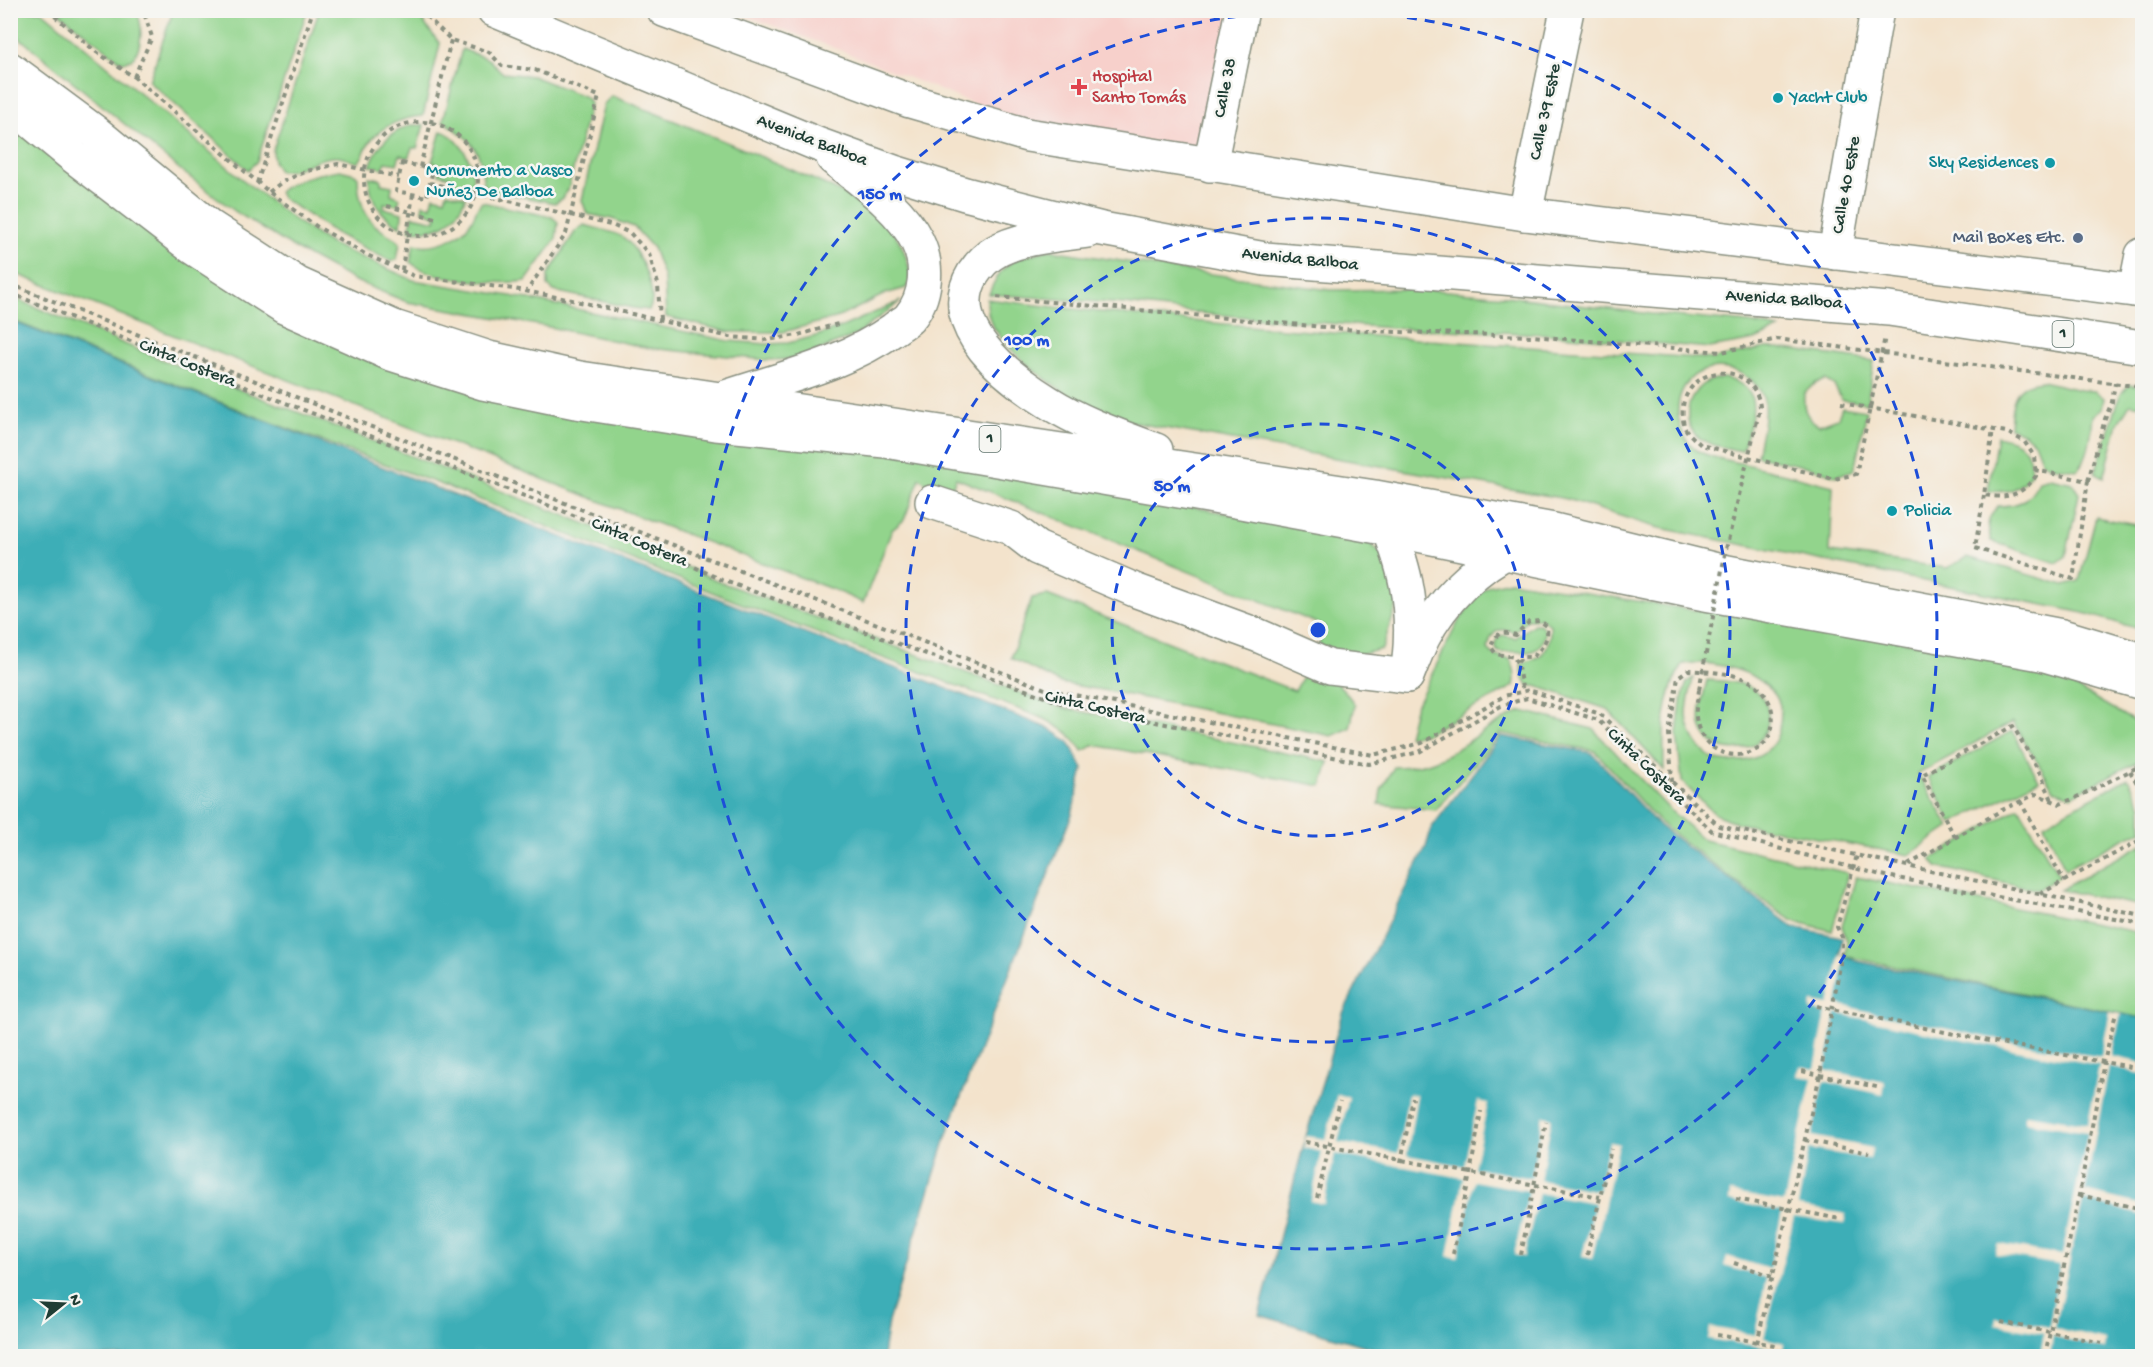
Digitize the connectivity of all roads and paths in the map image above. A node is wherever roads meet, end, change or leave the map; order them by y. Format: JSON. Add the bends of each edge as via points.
{"nodes":[{"id":1,"x":48,"y":10,"type":"edge"},
{"id":2,"x":143,"y":10,"type":"edge"},
{"id":3,"x":313,"y":10,"type":"edge"},
{"id":4,"x":420,"y":10,"type":"edge"},
{"id":5,"x":494,"y":10,"type":"edge"},
{"id":6,"x":664,"y":10,"type":"edge"},
{"id":7,"x":1242,"y":10,"type":"edge"},
{"id":8,"x":1567,"y":10,"type":"edge"},
{"id":9,"x":1878,"y":10,"type":"edge"},
{"id":10,"x":451,"y":40,"type":"junction"},
{"id":11,"x":10,"y":69,"type":"edge"},
{"id":12,"x":134,"y":77,"type":"junction"},
{"id":13,"x":10,"y":104,"type":"edge"},
{"id":14,"x":432,"y":121,"type":"junction"},
{"id":15,"x":817,"y":144,"type":"junction"},
{"id":16,"x":1210,"y":165,"type":"junction"},
{"id":17,"x":420,"y":167,"type":"junction"},
{"id":18,"x":364,"y":171,"type":"junction"},
{"id":19,"x":399,"y":177,"type":"junction"},
{"id":20,"x":257,"y":183,"type":"junction"},
{"id":21,"x":430,"y":183,"type":"junction"},
{"id":22,"x":270,"y":192,"type":"junction"},
{"id":23,"x":413,"y":194,"type":"junction"},
{"id":24,"x":477,"y":194,"type":"junction"},
{"id":25,"x":387,"y":206,"type":"dead end"},
{"id":26,"x":410,"y":211,"type":"junction"},
{"id":27,"x":1525,"y":214,"type":"junction"},
{"id":28,"x":571,"y":215,"type":"junction"},
{"id":29,"x":435,"y":218,"type":"dead end"},
{"id":30,"x":1102,"y":230,"type":"junction"},
{"id":31,"x":406,"y":235,"type":"junction"},
{"id":32,"x":1835,"y":253,"type":"junction"},
{"id":33,"x":2142,"y":255,"type":"edge"},
{"id":34,"x":402,"y":270,"type":"junction"},
{"id":35,"x":10,"y":284,"type":"edge"},
{"id":36,"x":2139,"y":291,"type":"edge"},
{"id":37,"x":526,"y":292,"type":"junction"},
{"id":38,"x":10,"y":293,"type":"edge"},
{"id":39,"x":966,"y":293,"type":"junction"},
{"id":40,"x":847,"y":319,"type":"dead end"},
{"id":41,"x":660,"y":320,"type":"junction"},
{"id":42,"x":1983,"y":322,"type":"junction"},
{"id":43,"x":2142,"y":327,"type":"edge"},
{"id":44,"x":2142,"y":347,"type":"edge"},
{"id":45,"x":1882,"y":352,"type":"junction"},
{"id":46,"x":2115,"y":383,"type":"junction"},
{"id":47,"x":2142,"y":387,"type":"edge"},
{"id":48,"x":718,"y":399,"type":"junction"},
{"id":49,"x":1841,"y":403,"type":"dead end"},
{"id":50,"x":1870,"y":407,"type":"junction"},
{"id":51,"x":1993,"y":429,"type":"junction"},
{"id":52,"x":2035,"y":470,"type":"junction"},
{"id":53,"x":1207,"y":471,"type":"junction"},
{"id":54,"x":2088,"y":481,"type":"junction"},
{"id":55,"x":1984,"y":495,"type":"junction"},
{"id":56,"x":1375,"y":496,"type":"junction"},
{"id":57,"x":932,"y":502,"type":"dead end"},
{"id":58,"x":1389,"y":529,"type":"junction"},
{"id":59,"x":1554,"y":530,"type":"junction"},
{"id":60,"x":1504,"y":553,"type":"junction"},
{"id":61,"x":2142,"y":660,"type":"edge"},
{"id":62,"x":1517,"y":663,"type":"junction"},
{"id":63,"x":1407,"y":676,"type":"junction"},
{"id":64,"x":2142,"y":683,"type":"edge"},
{"id":65,"x":1523,"y":692,"type":"junction"},
{"id":66,"x":2142,"y":765,"type":"edge"},
{"id":67,"x":2130,"y":771,"type":"junction"},
{"id":68,"x":1672,"y":782,"type":"junction"},
{"id":69,"x":2142,"y":792,"type":"edge"},
{"id":70,"x":2020,"y":801,"type":"junction"},
{"id":71,"x":2052,"y":801,"type":"junction"},
{"id":72,"x":1955,"y":837,"type":"junction"},
{"id":73,"x":2142,"y":839,"type":"edge"},
{"id":74,"x":1857,"y":855,"type":"junction"},
{"id":75,"x":1907,"y":866,"type":"junction"},
{"id":76,"x":1853,"y":868,"type":"junction"},
{"id":77,"x":2064,"y":881,"type":"junction"},
{"id":78,"x":2040,"y":894,"type":"junction"},
{"id":79,"x":2142,"y":916,"type":"edge"},
{"id":80,"x":2142,"y":924,"type":"edge"},
{"id":81,"x":1816,"y":1006,"type":"dead end"},
{"id":82,"x":1833,"y":1009,"type":"junction"},
{"id":83,"x":2116,"y":1013,"type":"dead end"},
{"id":84,"x":2104,"y":1062,"type":"junction"},
{"id":85,"x":2142,"y":1069,"type":"edge"},
{"id":86,"x":1802,"y":1071,"type":"dead end"},
{"id":87,"x":1820,"y":1075,"type":"junction"},
{"id":88,"x":1881,"y":1088,"type":"dead end"},
{"id":89,"x":1413,"y":1098,"type":"dead end"},
{"id":90,"x":1340,"y":1101,"type":"dead end"},
{"id":91,"x":1481,"y":1112,"type":"dead end"},
{"id":92,"x":1546,"y":1122,"type":"dead end"},
{"id":93,"x":1805,"y":1140,"type":"junction"},
{"id":94,"x":1305,"y":1142,"type":"dead end"},
{"id":95,"x":1329,"y":1147,"type":"junction"},
{"id":96,"x":1611,"y":1149,"type":"dead end"},
{"id":97,"x":1869,"y":1153,"type":"dead end"},
{"id":98,"x":1401,"y":1162,"type":"junction"},
{"id":99,"x":1470,"y":1174,"type":"junction"},
{"id":100,"x":1534,"y":1186,"type":"junction"},
{"id":101,"x":2079,"y":1195,"type":"junction"},
{"id":102,"x":1600,"y":1197,"type":"junction"},
{"id":103,"x":1317,"y":1198,"type":"dead end"},
{"id":104,"x":1736,"y":1199,"type":"dead end"},
{"id":105,"x":2138,"y":1208,"type":"dead end"},
{"id":106,"x":1788,"y":1209,"type":"junction"},
{"id":107,"x":1840,"y":1219,"type":"dead end"},
{"id":108,"x":1454,"y":1254,"type":"dead end"},
{"id":109,"x":1521,"y":1255,"type":"dead end"},
{"id":110,"x":1587,"y":1255,"type":"dead end"},
{"id":111,"x":1734,"y":1263,"type":"dead end"},
{"id":112,"x":1772,"y":1276,"type":"junction"},
{"id":113,"x":2001,"y":1322,"type":"dead end"},
{"id":114,"x":2050,"y":1332,"type":"junction"},
{"id":115,"x":1717,"y":1335,"type":"dead end"},
{"id":116,"x":1757,"y":1342,"type":"junction"},
{"id":117,"x":2102,"y":1342,"type":"dead end"},
{"id":118,"x":1775,"y":1345,"type":"dead end"},
{"id":119,"x":2045,"y":1356,"type":"edge"}],
"edges":[{"from":1,"to":12,"type":"path","via":[[95,51]]},
{"from":2,"to":12,"type":"path","via":[[152,37]]},
{"from":3,"to":20,"type":"path"},
{"from":4,"to":10,"type":"path"},
{"from":5,"to":15,"type":"main road","name":"Avenida Balboa","number":"1"},
{"from":6,"to":16,"type":"main road","via":[[910,101],[1016,132]]},
{"from":7,"to":16,"type":"main road","name":"Calle 38"},
{"from":8,"to":27,"type":"main road","name":"Calle 39 Este"},
{"from":9,"to":32,"type":"main road","name":"Calle 40 Este"},
{"from":10,"to":14,"type":"path"},
{"from":10,"to":28,"type":"path","via":[[489,52],[502,66],[535,70],[599,96]]},
{"from":11,"to":48,"type":"main road","number":"1","via":[[95,132],[209,226],[298,284],[394,327],[489,358],[580,378]]},
{"from":12,"to":20,"type":"path"},
{"from":13,"to":58,"type":"main road","via":[[193,248],[284,307],[388,353],[483,382],[576,402],[716,424],[885,441]]},
{"from":14,"to":17,"type":"path"},
{"from":14,"to":18,"type":"path","via":[[411,122],[382,136],[372,148]]},
{"from":14,"to":24,"type":"path","via":[[462,138],[474,155],[479,174]]},
{"from":15,"to":30,"type":"main road","name":"Avenida Balboa","number":"1","via":[[965,194]]},
{"from":15,"to":48,"type":"main road","via":[[898,215],[917,241],[924,268],[921,298],[908,319],[880,339],[810,369]]},
{"from":16,"to":27,"type":"main road"},
{"from":17,"to":19,"type":"path","via":[[402,163]]},
{"from":17,"to":21,"type":"path","via":[[433,170]]},
{"from":18,"to":19,"type":"path"},
{"from":18,"to":22,"type":"path","via":[[338,164],[317,167],[282,182]]},
{"from":18,"to":31,"type":"path","via":[[367,199],[376,215]]},
{"from":19,"to":23,"type":"path","via":[[396,191]]},
{"from":20,"to":22,"type":"path"},
{"from":21,"to":23,"type":"path","via":[[427,197]]},
{"from":21,"to":24,"type":"path"},
{"from":22,"to":34,"type":"path","via":[[316,226]]},
{"from":23,"to":26,"type":"path"},
{"from":24,"to":28,"type":"path"},
{"from":24,"to":31,"type":"path","via":[[470,211],[457,224],[424,237]]},
{"from":25,"to":26,"type":"path"},
{"from":26,"to":29,"type":"path"},
{"from":26,"to":31,"type":"path"},
{"from":27,"to":32,"type":"main road"},
{"from":28,"to":37,"type":"path","via":[[566,234]]},
{"from":28,"to":41,"type":"path","via":[[630,233],[649,254],[658,284]]},
{"from":30,"to":39,"type":"main road","via":[[1018,243],[995,251],[980,264]]},
{"from":30,"to":42,"type":"main road","name":"Avenida Balboa","number":"1","via":[[1265,259],[1816,302]]},
{"from":31,"to":34,"type":"path"},
{"from":32,"to":36,"type":"main road"},
{"from":33,"to":36,"type":"main road"},
{"from":34,"to":37,"type":"path","via":[[414,276]]},
{"from":35,"to":65,"type":"path","via":[[1045,689],[1372,755],[1422,743],[1504,696]]},
{"from":37,"to":41,"type":"path"},
{"from":38,"to":76,"type":"path","name":"Cinta Costera","via":[[637,540],[722,580],[1064,704],[1369,764],[1419,752],[1500,706],[1527,698],[1598,720],[1712,831]]},
{"from":39,"to":45,"type":"path","via":[[1366,331],[1531,336],[1722,352],[1777,339]]},
{"from":39,"to":53,"type":"main road","via":[[968,323],[980,344],[1006,372],[1048,402],[1089,424]]},
{"from":40,"to":41,"type":"path","via":[[768,340],[730,337]]},
{"from":42,"to":43,"type":"main road"},
{"from":42,"to":44,"type":"main road","name":"Avenida Balboa","number":"1"},
{"from":45,"to":46,"type":"path"},
{"from":45,"to":50,"type":"path"},
{"from":46,"to":47,"type":"path"},
{"from":46,"to":54,"type":"path"},
{"from":48,"to":53,"type":"main road","number":"1"},
{"from":49,"to":50,"type":"path"},
{"from":50,"to":51,"type":"path"},
{"from":50,"to":68,"type":"path","bridge":true,"via":[[1856,474],[1834,479],[1701,446],[1686,429],[1682,409],[1688,389],[1704,376],[1734,374],[1747,382],[1760,408],[1756,425],[1726,549],[1699,690],[1696,717],[1701,734],[1712,749],[1724,755],[1743,755],[1762,747],[1771,736],[1774,723],[1771,705],[1752,682],[1726,675],[1688,670],[1678,677],[1669,733]]},
{"from":51,"to":52,"type":"path","via":[[2024,441],[2034,456]]},
{"from":51,"to":55,"type":"path"},
{"from":52,"to":54,"type":"path"},
{"from":52,"to":55,"type":"path","via":[[2036,476],[2025,489],[2007,497]]},
{"from":53,"to":56,"type":"main road","number":"1"},
{"from":54,"to":55,"type":"path","via":[[2073,579],[1975,548]]},
{"from":56,"to":58,"type":"main road"},
{"from":56,"to":59,"type":"main road","number":"1"},
{"from":57,"to":63,"type":"main road","via":[[1011,528],[1037,549],[1330,667]]},
{"from":58,"to":60,"type":"main road"},
{"from":58,"to":63,"type":"main road","via":[[1407,583],[1412,630]]},
{"from":59,"to":60,"type":"main road"},
{"from":59,"to":61,"type":"main road","number":"1","via":[[1717,570],[2062,636]]},
{"from":60,"to":63,"type":"main road","via":[[1448,601],[1424,637]]},
{"from":60,"to":64,"type":"main road","via":[[1705,594],[2041,654]]},
{"from":62,"to":62,"type":"path","via":[[1522,657],[1533,657],[1542,648],[1549,634],[1540,621],[1529,622],[1515,634],[1505,632],[1493,639],[1491,647],[1496,654],[1514,657]]},
{"from":62,"to":65,"type":"path"},
{"from":65,"to":68,"type":"path","via":[[1529,690],[1600,714]]},
{"from":66,"to":67,"type":"path"},
{"from":67,"to":69,"type":"path"},
{"from":67,"to":71,"type":"path","via":[[2060,804]]},
{"from":68,"to":74,"type":"path","via":[[1719,826]]},
{"from":70,"to":71,"type":"path","via":[[2036,794]]},
{"from":70,"to":72,"type":"path"},
{"from":70,"to":77,"type":"path"},
{"from":71,"to":72,"type":"path","via":[[2013,726],[1922,775]]},
{"from":72,"to":75,"type":"path"},
{"from":73,"to":77,"type":"path"},
{"from":74,"to":75,"type":"path"},
{"from":74,"to":76,"type":"path"},
{"from":75,"to":78,"type":"path"},
{"from":76,"to":80,"type":"path","name":"Cinta Costera"},
{"from":76,"to":82,"type":"path","via":[[1837,927],[1842,937],[1842,955]]},
{"from":77,"to":78,"type":"path"},
{"from":78,"to":79,"type":"path"},
{"from":81,"to":82,"type":"path"},
{"from":82,"to":84,"type":"path"},
{"from":82,"to":87,"type":"path"},
{"from":83,"to":84,"type":"path"},
{"from":84,"to":85,"type":"path"},
{"from":84,"to":101,"type":"path"},
{"from":86,"to":87,"type":"path"},
{"from":87,"to":88,"type":"path"},
{"from":87,"to":93,"type":"path"},
{"from":89,"to":98,"type":"path"},
{"from":90,"to":95,"type":"path"},
{"from":91,"to":99,"type":"path"},
{"from":92,"to":100,"type":"path"},
{"from":93,"to":97,"type":"path"},
{"from":93,"to":106,"type":"path"},
{"from":94,"to":95,"type":"path"},
{"from":95,"to":98,"type":"path"},
{"from":95,"to":103,"type":"path"},
{"from":96,"to":102,"type":"path"},
{"from":98,"to":99,"type":"path"},
{"from":99,"to":100,"type":"path"},
{"from":99,"to":108,"type":"path"},
{"from":100,"to":102,"type":"path"},
{"from":100,"to":109,"type":"path"},
{"from":101,"to":105,"type":"path"},
{"from":101,"to":114,"type":"path"},
{"from":102,"to":110,"type":"path"},
{"from":104,"to":106,"type":"path"},
{"from":106,"to":107,"type":"path"},
{"from":106,"to":112,"type":"path"},
{"from":111,"to":112,"type":"path"},
{"from":112,"to":116,"type":"path"},
{"from":113,"to":114,"type":"path"},
{"from":114,"to":117,"type":"path"},
{"from":114,"to":119,"type":"path"},
{"from":115,"to":116,"type":"path"},
{"from":116,"to":118,"type":"path"}]}
